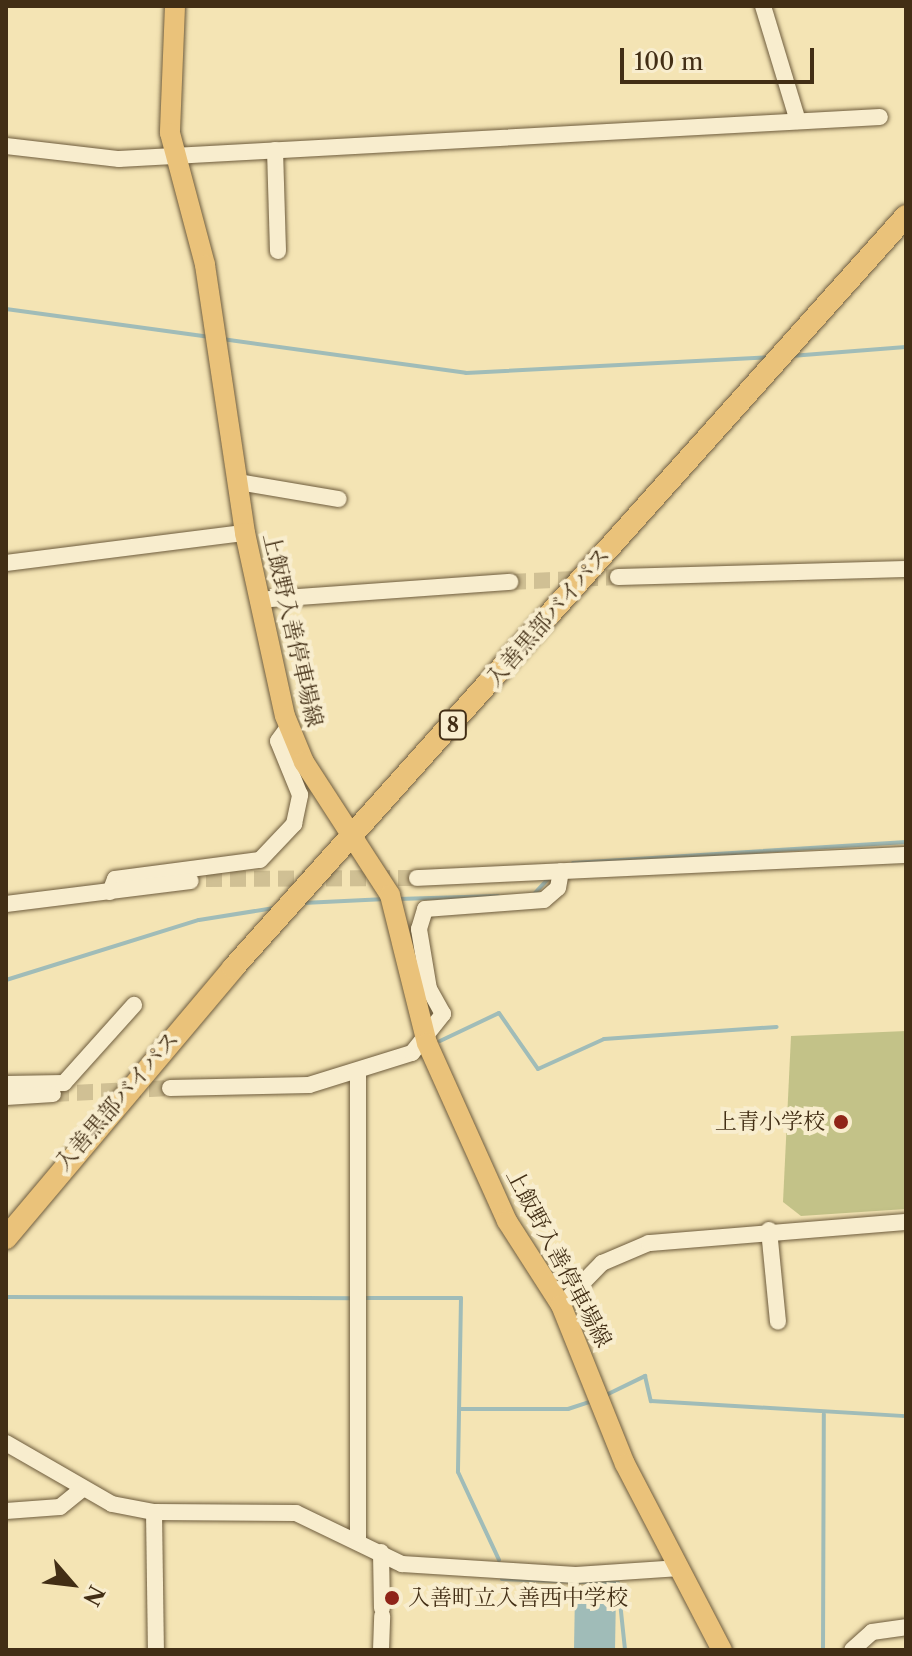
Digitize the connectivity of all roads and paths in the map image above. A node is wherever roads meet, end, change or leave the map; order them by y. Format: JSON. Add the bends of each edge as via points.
{"nodes":[{"id":1,"x":175,"y":6,"type":"edge"},
{"id":2,"x":763,"y":6,"type":"edge"},
{"id":3,"x":880,"y":117,"type":"dead end"},
{"id":4,"x":798,"y":121,"type":"junction"},
{"id":5,"x":6,"y":146,"type":"edge"},
{"id":6,"x":275,"y":150,"type":"junction"},
{"id":7,"x":174,"y":156,"type":"junction"},
{"id":8,"x":906,"y":216,"type":"edge"},
{"id":9,"x":278,"y":251,"type":"dead end"},
{"id":10,"x":238,"y":482,"type":"junction"},
{"id":11,"x":339,"y":499,"type":"dead end"},
{"id":12,"x":245,"y":533,"type":"junction"},
{"id":13,"x":6,"y":563,"type":"edge"},
{"id":14,"x":906,"y":569,"type":"edge"},
{"id":15,"x":618,"y":577,"type":"tunnel mouth"},
{"id":16,"x":510,"y":582,"type":"tunnel mouth"},
{"id":17,"x":258,"y":600,"type":"junction"},
{"id":18,"x":289,"y":726,"type":"junction"},
{"id":19,"x":351,"y":837,"type":"junction"},
{"id":20,"x":906,"y":855,"type":"edge"},
{"id":21,"x":561,"y":871,"type":"junction"},
{"id":22,"x":417,"y":878,"type":"tunnel mouth"},
{"id":23,"x":206,"y":879,"type":"tunnel mouth"},
{"id":24,"x":110,"y":892,"type":"junction"},
{"id":25,"x":6,"y":904,"type":"edge"},
{"id":26,"x":134,"y":1005,"type":"dead end"},
{"id":27,"x":427,"y":1043,"type":"junction"},
{"id":28,"x":358,"y":1072,"type":"junction"},
{"id":29,"x":6,"y":1084,"type":"edge"},
{"id":30,"x":170,"y":1088,"type":"tunnel mouth"},
{"id":31,"x":53,"y":1094,"type":"tunnel mouth"},
{"id":32,"x":6,"y":1097,"type":"edge"},
{"id":33,"x":906,"y":1222,"type":"edge"},
{"id":34,"x":769,"y":1230,"type":"junction"},
{"id":35,"x":6,"y":1238,"type":"edge"},
{"id":36,"x":561,"y":1305,"type":"junction"},
{"id":37,"x":778,"y":1322,"type":"dead end"},
{"id":38,"x":6,"y":1443,"type":"edge"},
{"id":39,"x":81,"y":1490,"type":"junction"},
{"id":40,"x":6,"y":1511,"type":"edge"},
{"id":41,"x":154,"y":1512,"type":"junction"},
{"id":42,"x":358,"y":1539,"type":"junction"},
{"id":43,"x":381,"y":1552,"type":"junction"},
{"id":44,"x":680,"y":1568,"type":"junction"},
{"id":45,"x":906,"y":1627,"type":"edge"},
{"id":46,"x":156,"y":1650,"type":"edge"},
{"id":47,"x":381,"y":1650,"type":"edge"},
{"id":48,"x":722,"y":1650,"type":"edge"},
{"id":49,"x":852,"y":1650,"type":"edge"}],
"edges":[{"from":1,"to":7,"type":"main road","name":"上飯野入善停車場線"},
{"from":2,"to":4,"type":"street"},
{"from":3,"to":4,"type":"street"},
{"from":4,"to":6,"type":"street"},
{"from":5,"to":7,"type":"street","via":[[119,159]]},
{"from":6,"to":7,"type":"street"},
{"from":6,"to":9,"type":"street"},
{"from":7,"to":10,"type":"main road","name":"上飯野入善停車場線","via":[[205,265]]},
{"from":8,"to":19,"type":"highway","name":"入善黒部バイパス","number":"8"},
{"from":10,"to":11,"type":"street"},
{"from":10,"to":12,"type":"main road","name":"上飯野入善停車場線"},
{"from":12,"to":13,"type":"street"},
{"from":12,"to":17,"type":"main road","name":"上飯野入善停車場線"},
{"from":14,"to":15,"type":"street"},
{"from":16,"to":17,"type":"street"},
{"from":17,"to":18,"type":"main road","name":"上飯野入善停車場線"},
{"from":18,"to":19,"type":"main road","name":"上飯野入善停車場線"},
{"from":18,"to":24,"type":"street","via":[[278,741],[300,795],[294,824],[260,860],[115,879]]},
{"from":19,"to":27,"type":"main road","name":"上飯野入善停車場線","via":[[390,895]]},
{"from":19,"to":35,"type":"highway","name":"入善黒部バイパス","number":"8","via":[[65,1160]]},
{"from":20,"to":21,"type":"street"},
{"from":21,"to":22,"type":"street"},
{"from":21,"to":27,"type":"street","via":[[558,888],[544,900],[425,909],[419,929],[429,989],[443,1014]]},
{"from":23,"to":24,"type":"street"},
{"from":24,"to":25,"type":"street"},
{"from":26,"to":29,"type":"street","via":[[64,1083]]},
{"from":27,"to":28,"type":"street"},
{"from":27,"to":36,"type":"main road","name":"上飯野入善停車場線","via":[[507,1221]]},
{"from":28,"to":30,"type":"street","via":[[309,1085]]},
{"from":28,"to":42,"type":"street"},
{"from":31,"to":32,"type":"street"},
{"from":33,"to":34,"type":"street"},
{"from":34,"to":36,"type":"street","via":[[678,1237],[620,1253]]},
{"from":34,"to":37,"type":"street"},
{"from":36,"to":44,"type":"main road","name":"上飯野入善停車場線","via":[[625,1464]]},
{"from":38,"to":39,"type":"street"},
{"from":39,"to":40,"type":"street","via":[[60,1507]]},
{"from":39,"to":41,"type":"street"},
{"from":41,"to":42,"type":"street","via":[[296,1513]]},
{"from":41,"to":46,"type":"street"},
{"from":42,"to":43,"type":"street"},
{"from":43,"to":44,"type":"street","via":[[428,1568],[576,1575]]},
{"from":43,"to":47,"type":"street"},
{"from":44,"to":48,"type":"main road","name":"上飯野入善停車場線"},
{"from":45,"to":49,"type":"street","via":[[872,1632]]}]}
